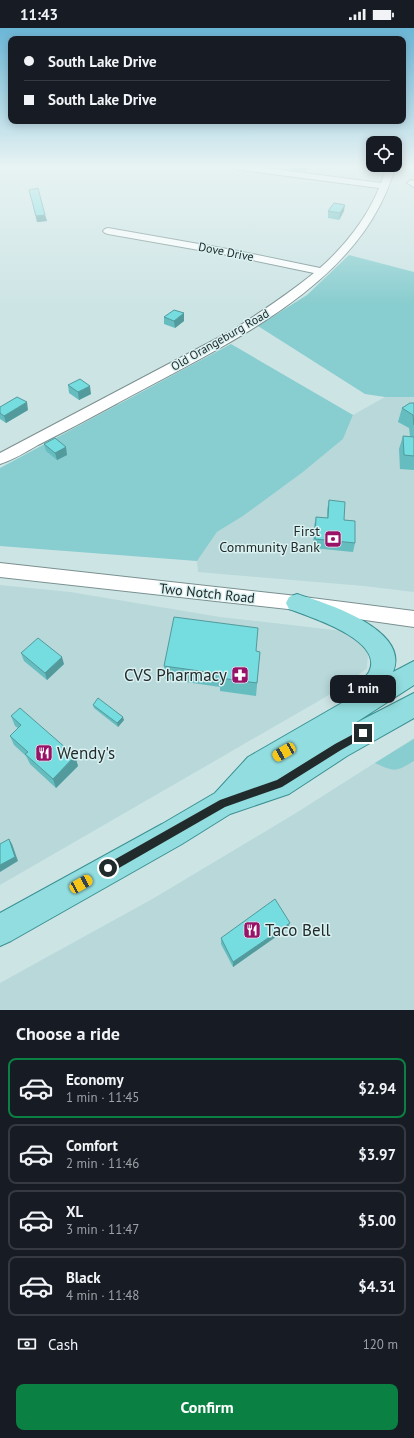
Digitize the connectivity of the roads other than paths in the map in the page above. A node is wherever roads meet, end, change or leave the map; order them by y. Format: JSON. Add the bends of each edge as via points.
{"nodes":[{"id":1,"x":371,"y":213,"type":"edge"},
{"id":2,"x":108,"y":231,"type":"dead end"},
{"id":3,"x":321,"y":271,"type":"junction"},
{"id":4,"x":0,"y":459,"type":"edge"},
{"id":5,"x":0,"y":570,"type":"edge"},
{"id":6,"x":297,"y":603,"type":"junction"},
{"id":7,"x":414,"y":619,"type":"edge"},
{"id":8,"x":414,"y":672,"type":"edge"},
{"id":9,"x":414,"y":705,"type":"edge"},
{"id":10,"x":335,"y":722,"type":"junction"},
{"id":11,"x":223,"y":803,"type":"junction"},
{"id":12,"x":0,"y":930,"type":"edge"}],
"edges":[{"from":1,"to":3,"type":"street","name":"Old Orangeburg Road","via":[[344,248]]},
{"from":2,"to":3,"type":"street","name":"Dove Drive","via":[[226,251]]},
{"from":3,"to":4,"type":"street","name":"Old Orangeburg Road","via":[[282,303],[218,344]]},
{"from":5,"to":6,"type":"street","name":"Two Notch Road"},
{"from":6,"to":7,"type":"street","name":"Two Notch Road"},
{"from":6,"to":10,"type":"main road","via":[[366,633],[382,653],[382,671],[377,682]]},
{"from":8,"to":10,"type":"main road"},
{"from":9,"to":11,"type":"main road","via":[[338,747],[279,784]]},
{"from":10,"to":11,"type":"main road","via":[[258,766]]},
{"from":11,"to":12,"type":"main road"}]}
